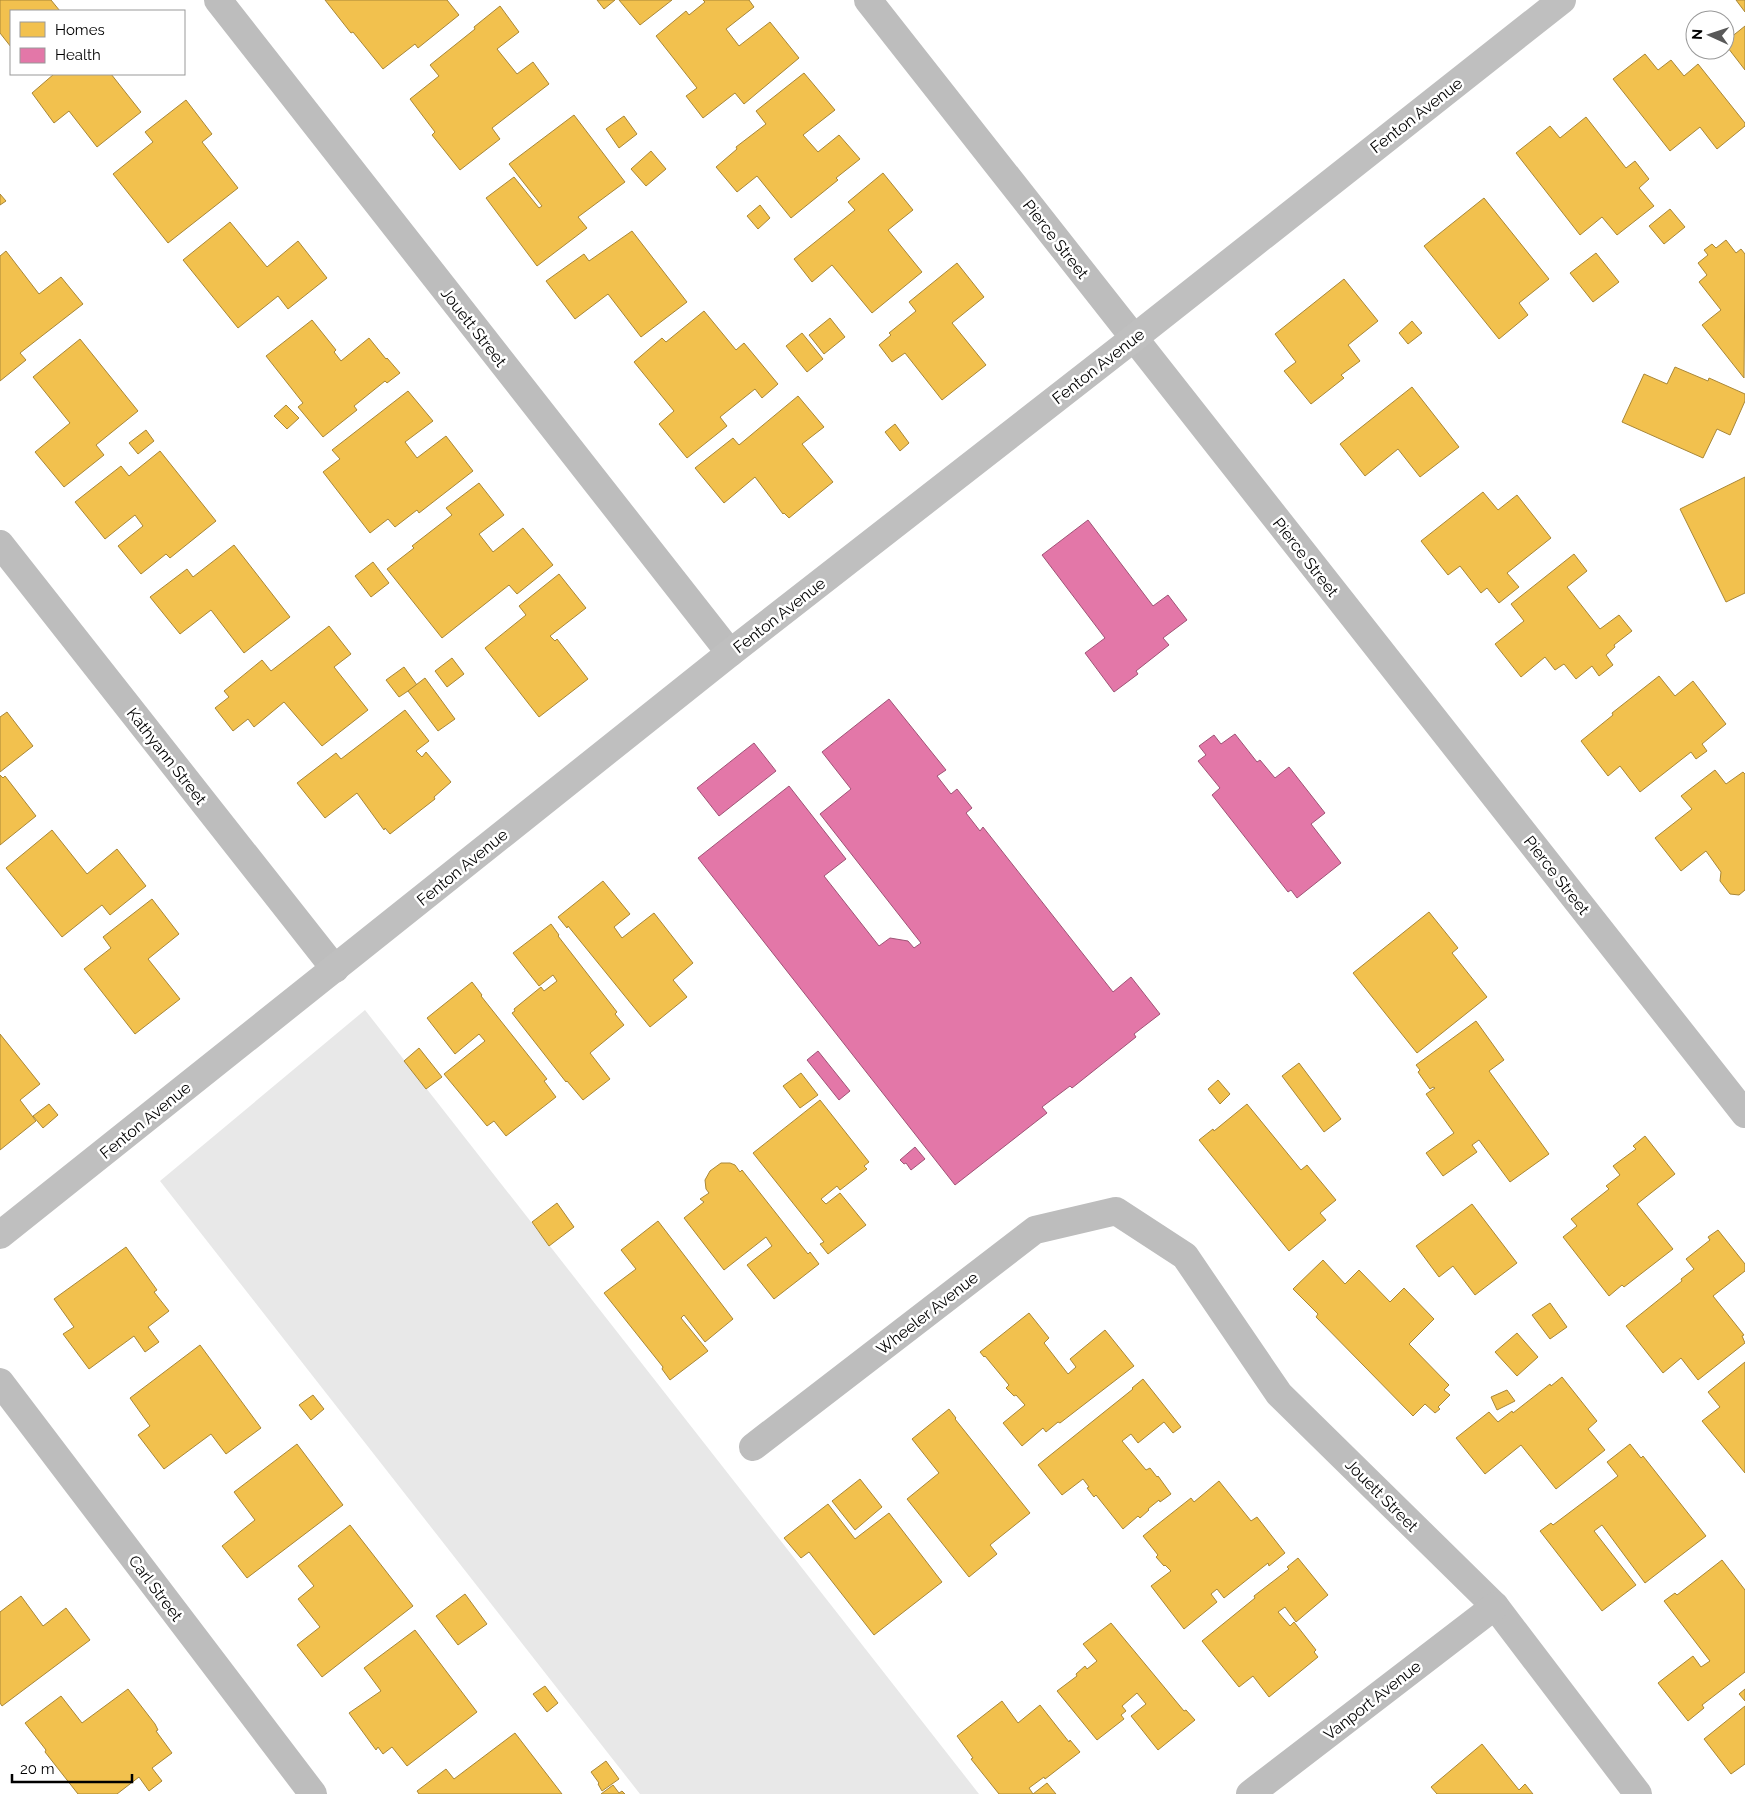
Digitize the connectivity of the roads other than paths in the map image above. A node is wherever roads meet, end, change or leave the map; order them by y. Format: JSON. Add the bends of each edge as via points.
{"nodes":[{"id":1,"x":218,"y":0,"type":"edge"},
{"id":2,"x":868,"y":0,"type":"edge"},
{"id":3,"x":1562,"y":0,"type":"edge"},
{"id":4,"x":1134,"y":338,"type":"junction"},
{"id":5,"x":0,"y":544,"type":"edge"},
{"id":6,"x":730,"y":653,"type":"junction"},
{"id":7,"x":335,"y":969,"type":"junction"},
{"id":8,"x":1745,"y":1114,"type":"edge"},
{"id":9,"x":1116,"y":1211,"type":"joint"},
{"id":10,"x":0,"y":1236,"type":"edge"},
{"id":11,"x":0,"y":1382,"type":"edge"},
{"id":12,"x":752,"y":1446,"type":"dead end"},
{"id":13,"x":1495,"y":1606,"type":"junction"},
{"id":14,"x":313,"y":1794,"type":"edge"},
{"id":15,"x":1250,"y":1794,"type":"edge"},
{"id":16,"x":1638,"y":1794,"type":"edge"}],
"edges":[{"from":1,"to":6,"type":"street","name":"Jouett Street"},
{"from":2,"to":4,"type":"street","name":"Pierce Street"},
{"from":3,"to":4,"type":"street","name":"Fenton Avenue"},
{"from":4,"to":6,"type":"street","name":"Fenton Avenue"},
{"from":4,"to":8,"type":"street","name":"Pierce Street"},
{"from":5,"to":7,"type":"street","name":"Kathyann Street"},
{"from":6,"to":7,"type":"street","name":"Fenton Avenue"},
{"from":7,"to":10,"type":"street","name":"Fenton Avenue"},
{"from":9,"to":12,"type":"street","name":"Wheeler Avenue","via":[[1035,1230]]},
{"from":9,"to":13,"type":"street","name":"Jouett Street","via":[[1185,1256],[1279,1394]]},
{"from":11,"to":14,"type":"street","name":"Carl Street"},
{"from":13,"to":15,"type":"street","name":"Vanport Avenue"},
{"from":13,"to":16,"type":"street","name":"Jouett Street"}]}
